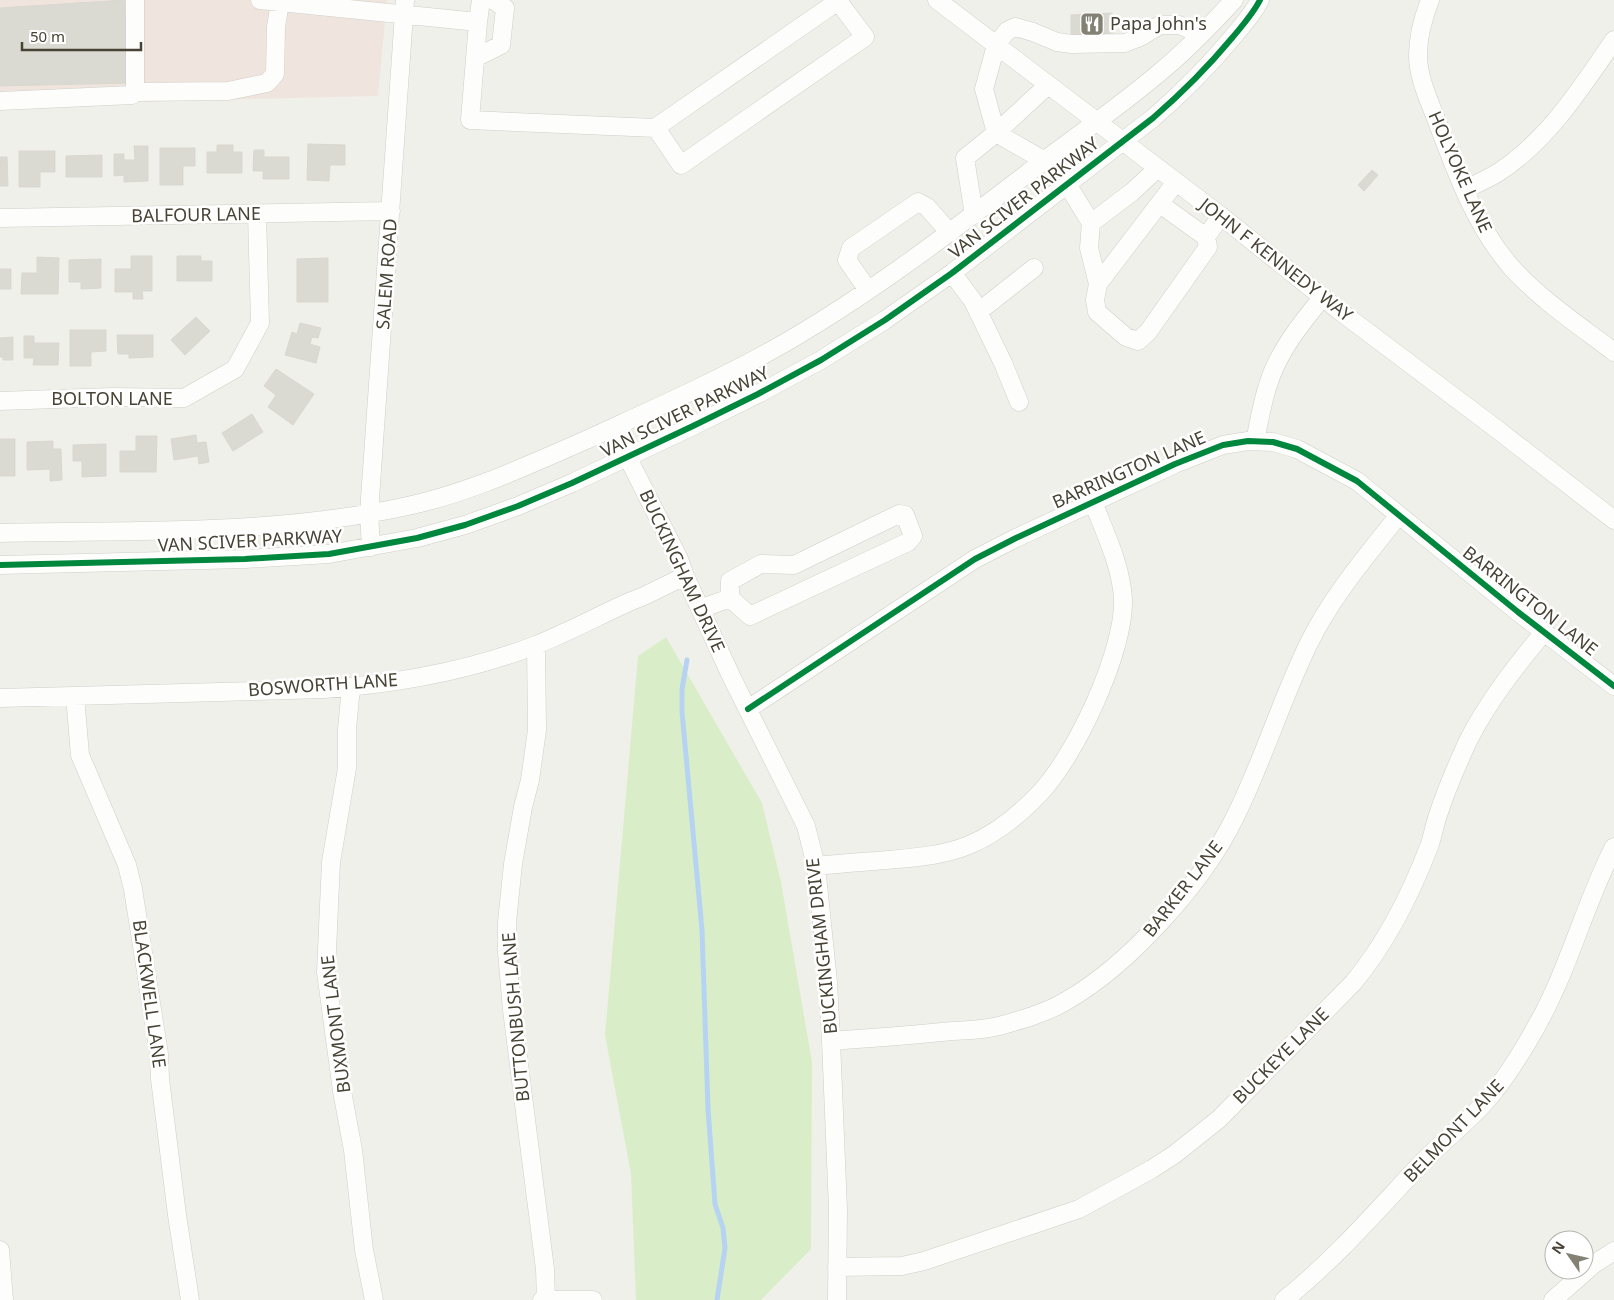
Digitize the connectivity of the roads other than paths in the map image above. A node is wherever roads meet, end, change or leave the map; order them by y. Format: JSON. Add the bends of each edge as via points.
{"nodes":[{"id":1,"x":135,"y":0,"type":"edge"},
{"id":2,"x":481,"y":0,"type":"edge"},
{"id":3,"x":493,"y":0,"type":"edge"},
{"id":4,"x":937,"y":0,"type":"edge"},
{"id":5,"x":1234,"y":0,"type":"edge"},
{"id":6,"x":1260,"y":0,"type":"edge"},
{"id":7,"x":1430,"y":0,"type":"edge"},
{"id":8,"x":274,"y":1,"type":"edge"},
{"id":9,"x":839,"y":1,"type":"edge"},
{"id":10,"x":405,"y":7,"type":"edge"},
{"id":11,"x":478,"y":22,"type":"junction"},
{"id":12,"x":1201,"y":34,"type":"junction"},
{"id":13,"x":1614,"y":40,"type":"edge"},
{"id":14,"x":996,"y":45,"type":"junction"},
{"id":15,"x":475,"y":58,"type":"junction"},
{"id":16,"x":1048,"y":85,"type":"junction"},
{"id":17,"x":134,"y":92,"type":"junction"},
{"id":18,"x":0,"y":101,"type":"edge"},
{"id":19,"x":1096,"y":122,"type":"junction"},
{"id":20,"x":655,"y":128,"type":"junction"},
{"id":21,"x":996,"y":133,"type":"junction"},
{"id":22,"x":1122,"y":141,"type":"junction"},
{"id":23,"x":1045,"y":161,"type":"junction"},
{"id":24,"x":1158,"y":168,"type":"junction"},
{"id":25,"x":1176,"y":182,"type":"junction"},
{"id":26,"x":1066,"y":184,"type":"junction"},
{"id":27,"x":1465,"y":189,"type":"junction"},
{"id":28,"x":1160,"y":204,"type":"junction"},
{"id":29,"x":391,"y":211,"type":"junction"},
{"id":30,"x":257,"y":214,"type":"junction"},
{"id":31,"x":974,"y":215,"type":"junction"},
{"id":32,"x":1221,"y":216,"type":"junction"},
{"id":33,"x":0,"y":218,"type":"edge"},
{"id":34,"x":1091,"y":224,"type":"junction"},
{"id":35,"x":950,"y":233,"type":"junction"},
{"id":36,"x":1206,"y":237,"type":"junction"},
{"id":37,"x":1034,"y":268,"type":"dead end"},
{"id":38,"x":952,"y":273,"type":"junction"},
{"id":39,"x":1098,"y":284,"type":"junction"},
{"id":40,"x":868,"y":290,"type":"junction"},
{"id":41,"x":1323,"y":297,"type":"junction"},
{"id":42,"x":978,"y":312,"type":"junction"},
{"id":43,"x":1612,"y":346,"type":"edge"},
{"id":44,"x":0,"y":400,"type":"edge"},
{"id":45,"x":1019,"y":402,"type":"dead end"},
{"id":46,"x":614,"y":427,"type":"junction"},
{"id":47,"x":1255,"y":441,"type":"junction"},
{"id":48,"x":628,"y":458,"type":"junction"},
{"id":49,"x":1092,"y":502,"type":"junction"},
{"id":50,"x":369,"y":513,"type":"junction"},
{"id":51,"x":1398,"y":516,"type":"junction"},
{"id":52,"x":1614,"y":520,"type":"edge"},
{"id":53,"x":0,"y":533,"type":"edge"},
{"id":54,"x":371,"y":548,"type":"junction"},
{"id":55,"x":0,"y":565,"type":"edge"},
{"id":56,"x":685,"y":576,"type":"junction"},
{"id":57,"x":730,"y":598,"type":"junction"},
{"id":58,"x":700,"y":609,"type":"junction"},
{"id":59,"x":1544,"y":632,"type":"junction"},
{"id":60,"x":536,"y":645,"type":"junction"},
{"id":61,"x":1614,"y":686,"type":"edge"},
{"id":62,"x":351,"y":687,"type":"junction"},
{"id":63,"x":75,"y":696,"type":"junction"},
{"id":64,"x":0,"y":698,"type":"edge"},
{"id":65,"x":748,"y":709,"type":"junction"},
{"id":66,"x":1614,"y":847,"type":"edge"},
{"id":67,"x":816,"y":866,"type":"junction"},
{"id":68,"x":831,"y":1041,"type":"junction"},
{"id":69,"x":0,"y":1250,"type":"edge"},
{"id":70,"x":1614,"y":1251,"type":"edge"},
{"id":71,"x":837,"y":1267,"type":"junction"},
{"id":72,"x":4,"y":1300,"type":"edge"},
{"id":73,"x":190,"y":1300,"type":"edge"},
{"id":74,"x":374,"y":1300,"type":"edge"},
{"id":75,"x":544,"y":1300,"type":"edge"},
{"id":76,"x":593,"y":1300,"type":"edge"},
{"id":77,"x":837,"y":1300,"type":"edge"},
{"id":78,"x":1284,"y":1300,"type":"edge"},
{"id":79,"x":1553,"y":1300,"type":"edge"}],
"edges":[{"from":1,"to":17,"type":"street"},
{"from":2,"to":11,"type":"street"},
{"from":3,"to":15,"type":"street","via":[[505,8],[502,45]]},
{"from":4,"to":14,"type":"street","name":"JOHN F KENNEDY WAY"},
{"from":5,"to":12,"type":"street","name":"VAN SCIVER PARKWAY"},
{"from":6,"to":22,"type":"street","name":"VAN SCIVER PARKWAY","via":[[1204,71],[1181,94]]},
{"from":7,"to":27,"type":"street","name":"HOLYOKE LANE","via":[[1420,36],[1421,77]]},
{"from":8,"to":10,"type":"street"},
{"from":8,"to":17,"type":"street","via":[[275,74],[267,84],[228,92]]},
{"from":9,"to":20,"type":"street"},
{"from":9,"to":20,"type":"street","via":[[865,37],[681,165]]},
{"from":10,"to":11,"type":"street"},
{"from":10,"to":29,"type":"street","name":"SALEM ROAD"},
{"from":11,"to":15,"type":"street"},
{"from":12,"to":14,"type":"street","via":[[1180,25],[1160,25],[1125,43],[1072,44],[1015,27],[1007,30]]},
{"from":12,"to":19,"type":"street","name":"VAN SCIVER PARKWAY","via":[[1160,73]]},
{"from":13,"to":27,"type":"street","via":[[1575,95],[1529,148],[1499,172]]},
{"from":14,"to":16,"type":"street","name":"JOHN F KENNEDY WAY"},
{"from":14,"to":21,"type":"street","via":[[984,89]]},
{"from":15,"to":20,"type":"street","via":[[470,120]]},
{"from":16,"to":19,"type":"street","name":"JOHN F KENNEDY WAY"},
{"from":16,"to":21,"type":"street"},
{"from":17,"to":18,"type":"street","via":[[132,95]]},
{"from":19,"to":22,"type":"street","name":"JOHN F KENNEDY WAY"},
{"from":19,"to":23,"type":"street","name":"VAN SCIVER PARKWAY"},
{"from":21,"to":23,"type":"street"},
{"from":21,"to":31,"type":"street","via":[[965,158]]},
{"from":22,"to":24,"type":"street","name":"JOHN F KENNEDY WAY"},
{"from":22,"to":26,"type":"street","name":"VAN SCIVER PARKWAY"},
{"from":23,"to":31,"type":"street","name":"VAN SCIVER PARKWAY"},
{"from":24,"to":25,"type":"street","name":"JOHN F KENNEDY WAY"},
{"from":24,"to":34,"type":"street"},
{"from":25,"to":28,"type":"street"},
{"from":25,"to":32,"type":"street","name":"JOHN F KENNEDY WAY"},
{"from":26,"to":34,"type":"street"},
{"from":26,"to":38,"type":"street","name":"VAN SCIVER PARKWAY"},
{"from":27,"to":43,"type":"street","name":"HOLYOKE LANE","via":[[1485,231],[1514,270],[1550,303]]},
{"from":28,"to":36,"type":"street"},
{"from":28,"to":39,"type":"street"},
{"from":29,"to":30,"type":"street","name":"BALFOUR LANE"},
{"from":29,"to":50,"type":"street","name":"SALEM ROAD"},
{"from":30,"to":33,"type":"street","name":"BALFOUR LANE"},
{"from":30,"to":44,"type":"street","name":"BOLTON LANE","via":[[260,323],[235,369],[184,398]]},
{"from":31,"to":35,"type":"street","name":"VAN SCIVER PARKWAY"},
{"from":32,"to":36,"type":"street"},
{"from":32,"to":41,"type":"street","name":"JOHN F KENNEDY WAY"},
{"from":34,"to":39,"type":"street","via":[[1089,248]]},
{"from":35,"to":40,"type":"street","name":"VAN SCIVER PARKWAY"},
{"from":35,"to":40,"type":"street","via":[[927,207],[918,202],[851,248],[847,260]]},
{"from":36,"to":39,"type":"street","via":[[1208,247],[1148,332],[1138,341],[1126,337],[1097,312]]},
{"from":37,"to":42,"type":"street"},
{"from":38,"to":42,"type":"street"},
{"from":38,"to":48,"type":"street","name":"VAN SCIVER PARKWAY","via":[[821,360]]},
{"from":40,"to":46,"type":"street","name":"VAN SCIVER PARKWAY","via":[[774,349]]},
{"from":41,"to":47,"type":"street","via":[[1299,328],[1274,370]]},
{"from":41,"to":52,"type":"street","name":"JOHN F KENNEDY WAY"},
{"from":42,"to":45,"type":"street"},
{"from":46,"to":48,"type":"street","name":"BUCKINGHAM DRIVE"},
{"from":46,"to":50,"type":"street","name":"VAN SCIVER PARKWAY","via":[[494,480],[403,507]]},
{"from":47,"to":49,"type":"street","name":"BARRINGTON LANE","via":[[1223,445]]},
{"from":47,"to":51,"type":"street","name":"BARRINGTON LANE","via":[[1297,449],[1357,481]]},
{"from":48,"to":54,"type":"street","name":"VAN SCIVER PARKWAY","via":[[518,506],[465,525]]},
{"from":48,"to":56,"type":"street","name":"BUCKINGHAM DRIVE"},
{"from":49,"to":65,"type":"street","name":"BARRINGTON LANE","via":[[975,559]]},
{"from":49,"to":67,"type":"street","via":[[1121,580],[1123,601],[1118,638],[1090,712],[1040,794],[1009,822],[969,846],[921,857]]},
{"from":50,"to":53,"type":"street","name":"VAN SCIVER PARKWAY","via":[[334,520],[250,527]]},
{"from":50,"to":54,"type":"street","name":"SALEM ROAD"},
{"from":51,"to":59,"type":"street","name":"BARRINGTON LANE"},
{"from":51,"to":68,"type":"street","name":"BARKER LANE","via":[[1344,584],[1310,642],[1268,744],[1222,841],[1161,921],[1124,958],[1065,1002],[996,1027]]},
{"from":54,"to":55,"type":"street","name":"VAN SCIVER PARKWAY","via":[[261,559]]},
{"from":56,"to":58,"type":"street","name":"BUCKINGHAM DRIVE"},
{"from":56,"to":60,"type":"street","name":"BOSWORTH LANE"},
{"from":57,"to":57,"type":"street","via":[[750,616],[908,542],[913,536],[905,515],[899,514],[794,565],[761,564],[730,580]]},
{"from":57,"to":58,"type":"street"},
{"from":58,"to":65,"type":"street","name":"BUCKINGHAM DRIVE"},
{"from":59,"to":61,"type":"street","name":"BARRINGTON LANE"},
{"from":59,"to":71,"type":"street","name":"BUCKEYE LANE","via":[[1491,700],[1468,742],[1447,789],[1410,893],[1385,940],[1353,982],[1218,1119],[1152,1169],[1079,1209],[924,1261],[902,1266]]},
{"from":60,"to":62,"type":"street","name":"BOSWORTH LANE","via":[[451,671]]},
{"from":60,"to":75,"type":"street","name":"BUTTONBUSH LANE","via":[[537,730],[513,864],[507,952],[545,1269]]},
{"from":62,"to":63,"type":"street","name":"BOSWORTH LANE"},
{"from":62,"to":74,"type":"street","name":"BUXMONT LANE","via":[[344,791],[331,862],[326,972],[353,1150],[364,1250]]},
{"from":63,"to":64,"type":"street","name":"BOSWORTH LANE"},
{"from":63,"to":73,"type":"street","name":"BLACKWELL LANE","via":[[80,755],[123,856],[133,889],[159,1054]]},
{"from":65,"to":67,"type":"street","name":"BUCKINGHAM DRIVE","via":[[806,826]]},
{"from":66,"to":78,"type":"street","name":"BELMONT LANE","via":[[1557,987],[1502,1083],[1324,1266]]},
{"from":67,"to":68,"type":"street","name":"BUCKINGHAM DRIVE"},
{"from":68,"to":71,"type":"street","name":"BUCKINGHAM DRIVE","via":[[838,1209]]},
{"from":69,"to":72,"type":"street"},
{"from":70,"to":79,"type":"street"},
{"from":71,"to":77,"type":"street","name":"BUCKINGHAM DRIVE"},
{"from":75,"to":76,"type":"street"}]}
